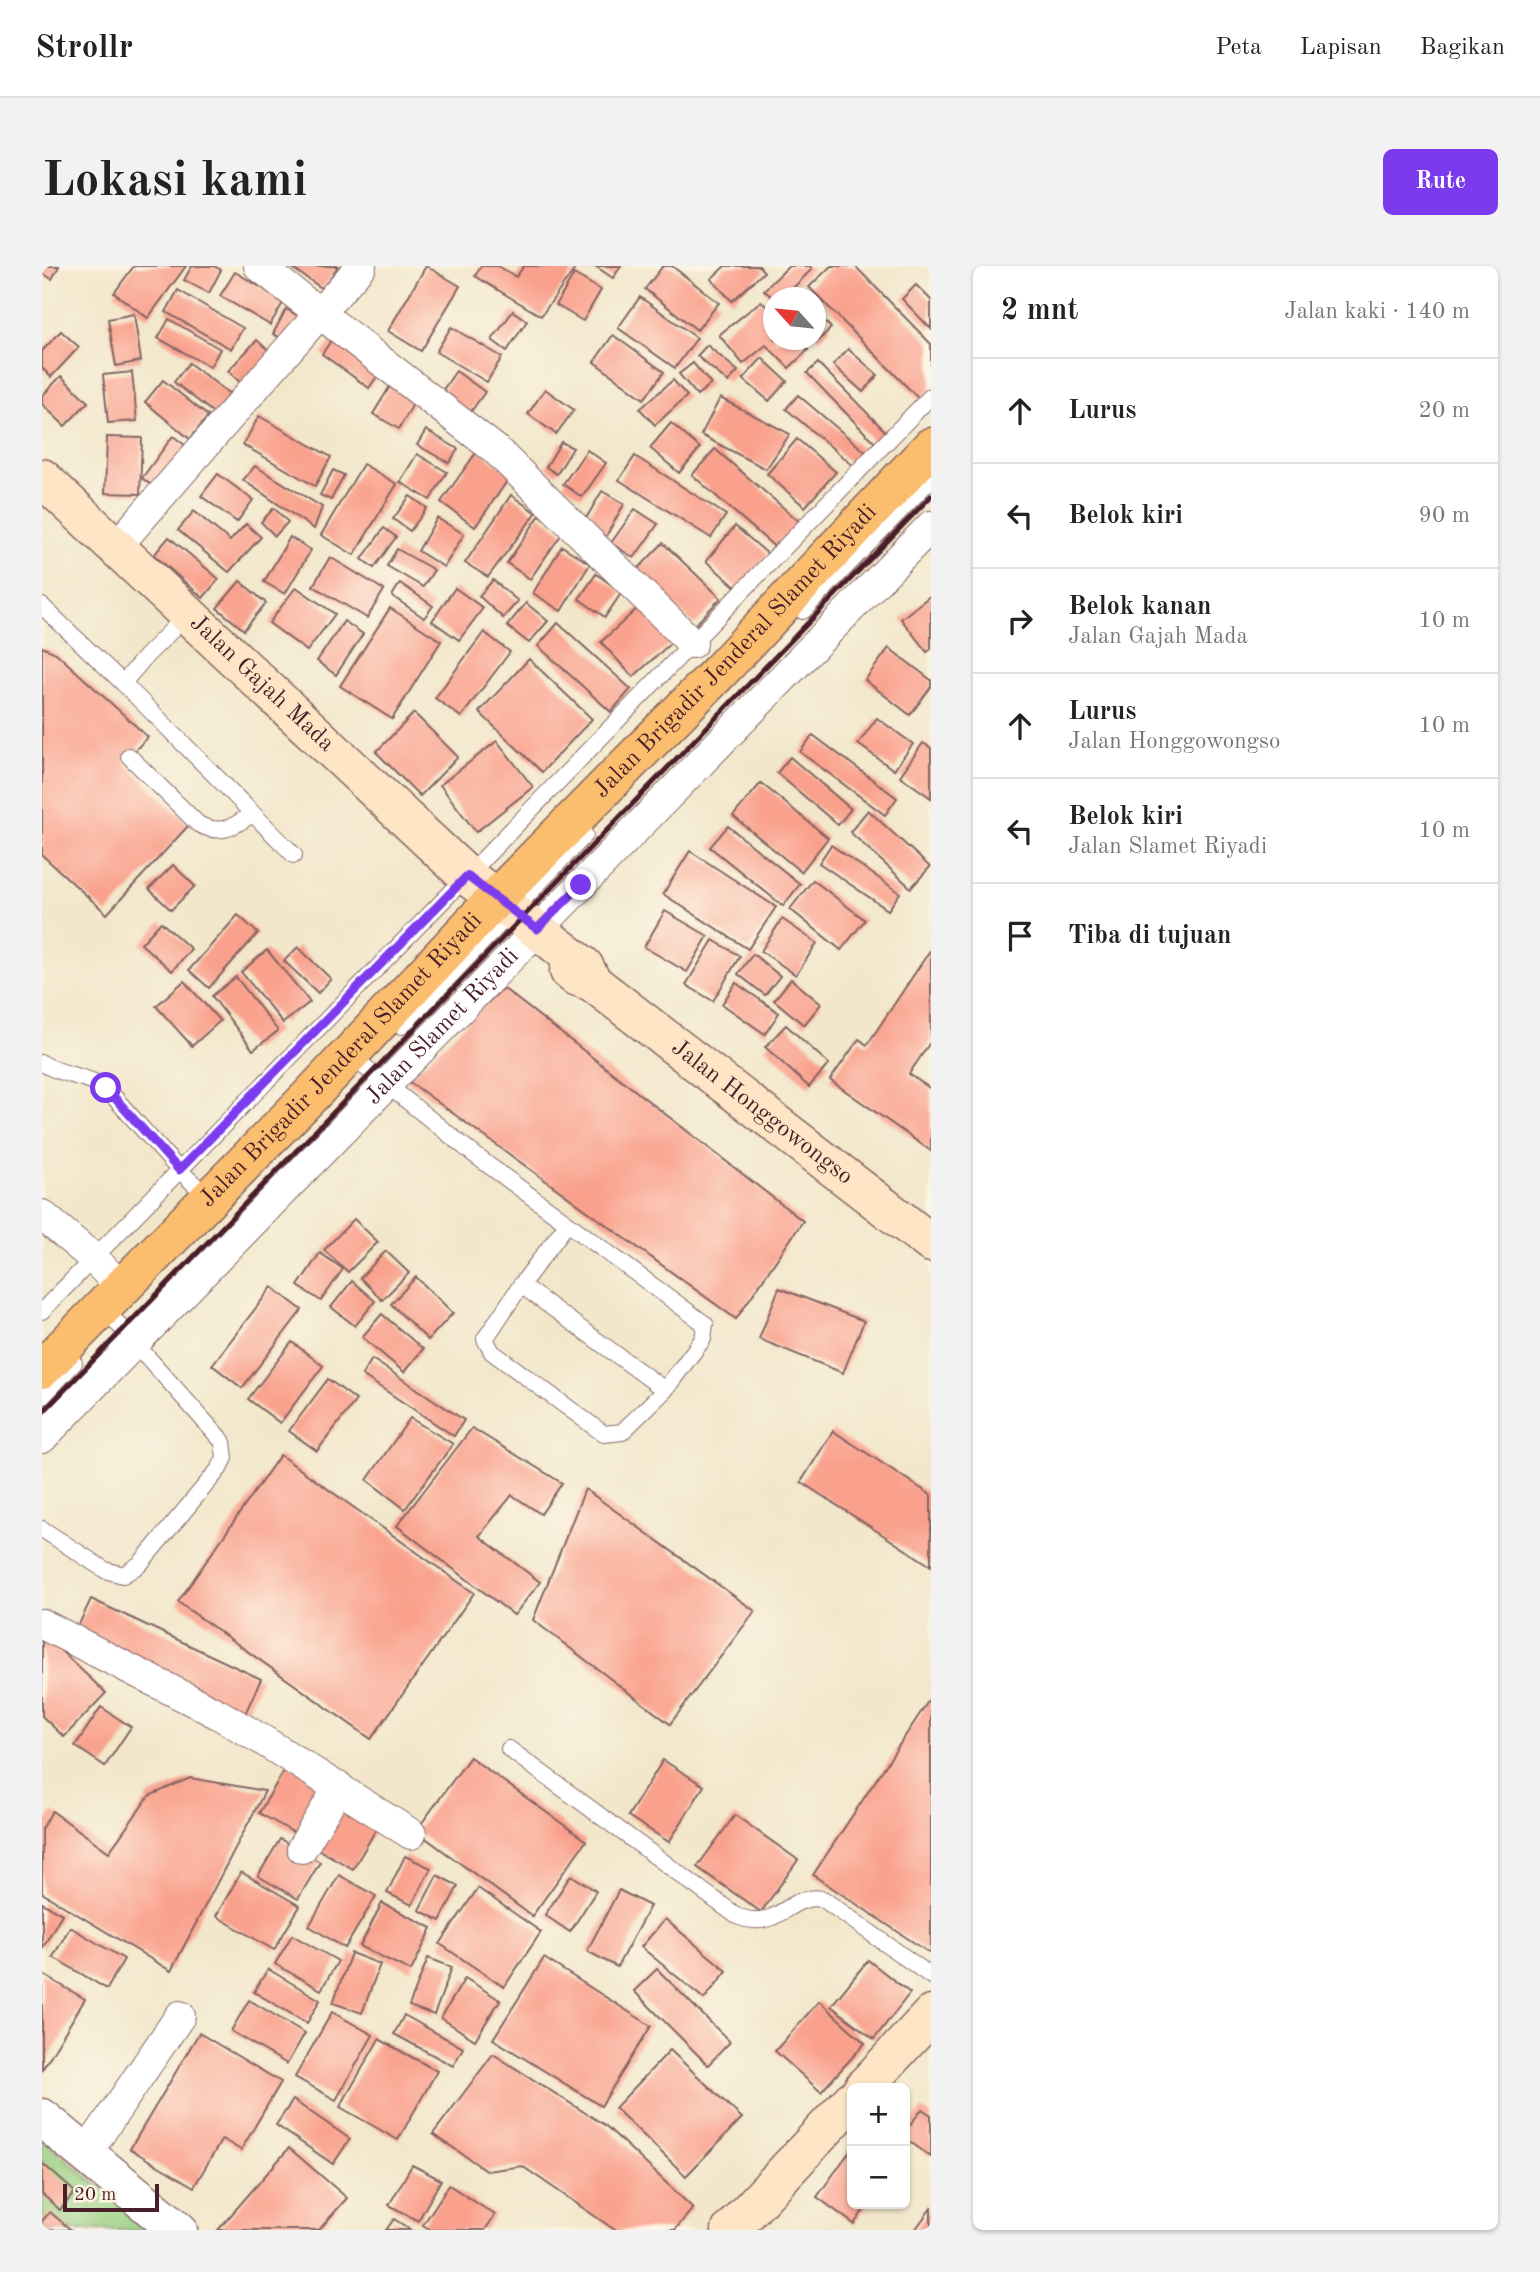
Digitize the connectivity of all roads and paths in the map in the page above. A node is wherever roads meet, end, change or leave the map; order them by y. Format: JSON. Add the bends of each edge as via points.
{"nodes":[{"id":1,"x":259,"y":266,"type":"edge"},
{"id":2,"x":361,"y":266,"type":"edge"},
{"id":3,"x":321,"y":313,"type":"junction"},
{"id":4,"x":931,"y":396,"type":"edge"},
{"id":5,"x":931,"y":447,"type":"edge"},
{"id":6,"x":42,"y":478,"type":"edge"},
{"id":7,"x":931,"y":479,"type":"edge"},
{"id":8,"x":931,"y":526,"type":"edge"},
{"id":9,"x":116,"y":547,"type":"junction"},
{"id":10,"x":42,"y":607,"type":"edge"},
{"id":11,"x":188,"y":614,"type":"junction"},
{"id":12,"x":796,"y":618,"type":"dead end"},
{"id":13,"x":706,"y":657,"type":"junction"},
{"id":14,"x":123,"y":683,"type":"junction"},
{"id":15,"x":129,"y":756,"type":"dead end"},
{"id":16,"x":252,"y":814,"type":"junction"},
{"id":17,"x":594,"y":826,"type":"dead end"},
{"id":18,"x":294,"y":855,"type":"dead end"},
{"id":19,"x":502,"y":907,"type":"junction"},
{"id":20,"x":391,"y":1038,"type":"dead end"},
{"id":21,"x":42,"y":1063,"type":"edge"},
{"id":22,"x":366,"y":1068,"type":"junction"},
{"id":23,"x":179,"y":1170,"type":"junction"},
{"id":24,"x":209,"y":1198,"type":"junction"},
{"id":25,"x":42,"y":1215,"type":"edge"},
{"id":26,"x":567,"y":1224,"type":"junction"},
{"id":27,"x":931,"y":1242,"type":"edge"},
{"id":28,"x":93,"y":1258,"type":"junction"},
{"id":29,"x":521,"y":1285,"type":"junction"},
{"id":30,"x":42,"y":1311,"type":"edge"},
{"id":31,"x":114,"y":1311,"type":"junction"},
{"id":32,"x":135,"y":1343,"type":"junction"},
{"id":33,"x":87,"y":1349,"type":"dead end"},
{"id":34,"x":42,"y":1369,"type":"edge"},
{"id":35,"x":665,"y":1390,"type":"junction"},
{"id":36,"x":42,"y":1397,"type":"edge"},
{"id":37,"x":42,"y":1438,"type":"edge"},
{"id":38,"x":42,"y":1529,"type":"edge"},
{"id":39,"x":42,"y":1624,"type":"edge"},
{"id":40,"x":509,"y":1749,"type":"dead end"},
{"id":41,"x":339,"y":1787,"type":"junction"},
{"id":42,"x":411,"y":1834,"type":"dead end"},
{"id":43,"x":302,"y":1848,"type":"dead end"},
{"id":44,"x":931,"y":1976,"type":"edge"},
{"id":45,"x":931,"y":2015,"type":"edge"},
{"id":46,"x":180,"y":2016,"type":"dead end"},
{"id":47,"x":868,"y":2083,"type":"edge"},
{"id":48,"x":847,"y":2105,"type":"edge"},
{"id":49,"x":42,"y":2118,"type":"edge"},
{"id":50,"x":86,"y":2154,"type":"junction"},
{"id":51,"x":178,"y":2230,"type":"edge"},
{"id":52,"x":731,"y":2230,"type":"edge"}],
"edges":[{"from":1,"to":3,"type":"street"},
{"from":2,"to":3,"type":"street"},
{"from":3,"to":9,"type":"street"},
{"from":3,"to":13,"type":"street","via":[[496,450]]},
{"from":4,"to":13,"type":"lane"},
{"from":5,"to":13,"type":"main road","name":"Jalan Brigadir Jenderal Slamet Riyadi"},
{"from":6,"to":9,"type":"main road","name":"Jalan Gajah Mada"},
{"from":7,"to":12,"type":"lane"},
{"from":8,"to":19,"type":"street","name":"Jalan Slamet Riyadi"},
{"from":9,"to":11,"type":"main road","name":"Jalan Gajah Mada"},
{"from":10,"to":14,"type":"lane"},
{"from":11,"to":14,"type":"lane"},
{"from":11,"to":19,"type":"main road","name":"Jalan Gajah Mada"},
{"from":13,"to":19,"type":"main road","name":"Jalan Brigadir Jenderal Slamet Riyadi"},
{"from":14,"to":16,"type":"lane"},
{"from":15,"to":16,"type":"lane","via":[[198,824],[212,831],[233,827]]},
{"from":16,"to":18,"type":"lane"},
{"from":17,"to":19,"type":"lane"},
{"from":19,"to":20,"type":"lane"},
{"from":19,"to":22,"type":"main road","name":"Jalan Brigadir Jenderal Slamet Riyadi"},
{"from":19,"to":22,"type":"street","name":"Jalan Slamet Riyadi"},
{"from":19,"to":23,"type":"lane"},
{"from":19,"to":27,"type":"main road","name":"Jalan Honggowongso","via":[[584,966],[592,982]]},
{"from":21,"to":23,"type":"lane","via":[[106,1088]]},
{"from":22,"to":24,"type":"main road","name":"Jalan Brigadir Jenderal Slamet Riyadi"},
{"from":22,"to":26,"type":"lane"},
{"from":22,"to":32,"type":"street","name":"Jalan Slamet Riyadi"},
{"from":23,"to":24,"type":"lane"},
{"from":23,"to":28,"type":"lane"},
{"from":24,"to":31,"type":"main road","name":"Jalan Brigadir Jenderal Slamet Riyadi"},
{"from":25,"to":28,"type":"street"},
{"from":26,"to":29,"type":"lane"},
{"from":26,"to":35,"type":"lane","via":[[705,1324],[703,1339]]},
{"from":28,"to":30,"type":"lane"},
{"from":28,"to":31,"type":"street"},
{"from":29,"to":35,"type":"lane"},
{"from":29,"to":35,"type":"lane","via":[[485,1339],[492,1352],[604,1434],[622,1432]]},
{"from":31,"to":32,"type":"lane"},
{"from":31,"to":34,"type":"main road","name":"Jalan Brigadir Jenderal Slamet Riyadi"},
{"from":32,"to":37,"type":"street","name":"Jalan Slamet Riyadi"},
{"from":32,"to":38,"type":"lane","via":[[223,1442],[225,1458],[140,1564],[123,1575],[105,1570]]},
{"from":33,"to":36,"type":"lane"},
{"from":39,"to":41,"type":"street","via":[[218,1714]]},
{"from":40,"to":44,"type":"lane","via":[[737,1916],[755,1921],[775,1916],[801,1899],[823,1899]]},
{"from":41,"to":42,"type":"street"},
{"from":41,"to":43,"type":"street"},
{"from":45,"to":47,"type":"main road"},
{"from":46,"to":50,"type":"street"},
{"from":48,"to":52,"type":"main road"},
{"from":49,"to":50,"type":"street"},
{"from":50,"to":51,"type":"street"}]}
